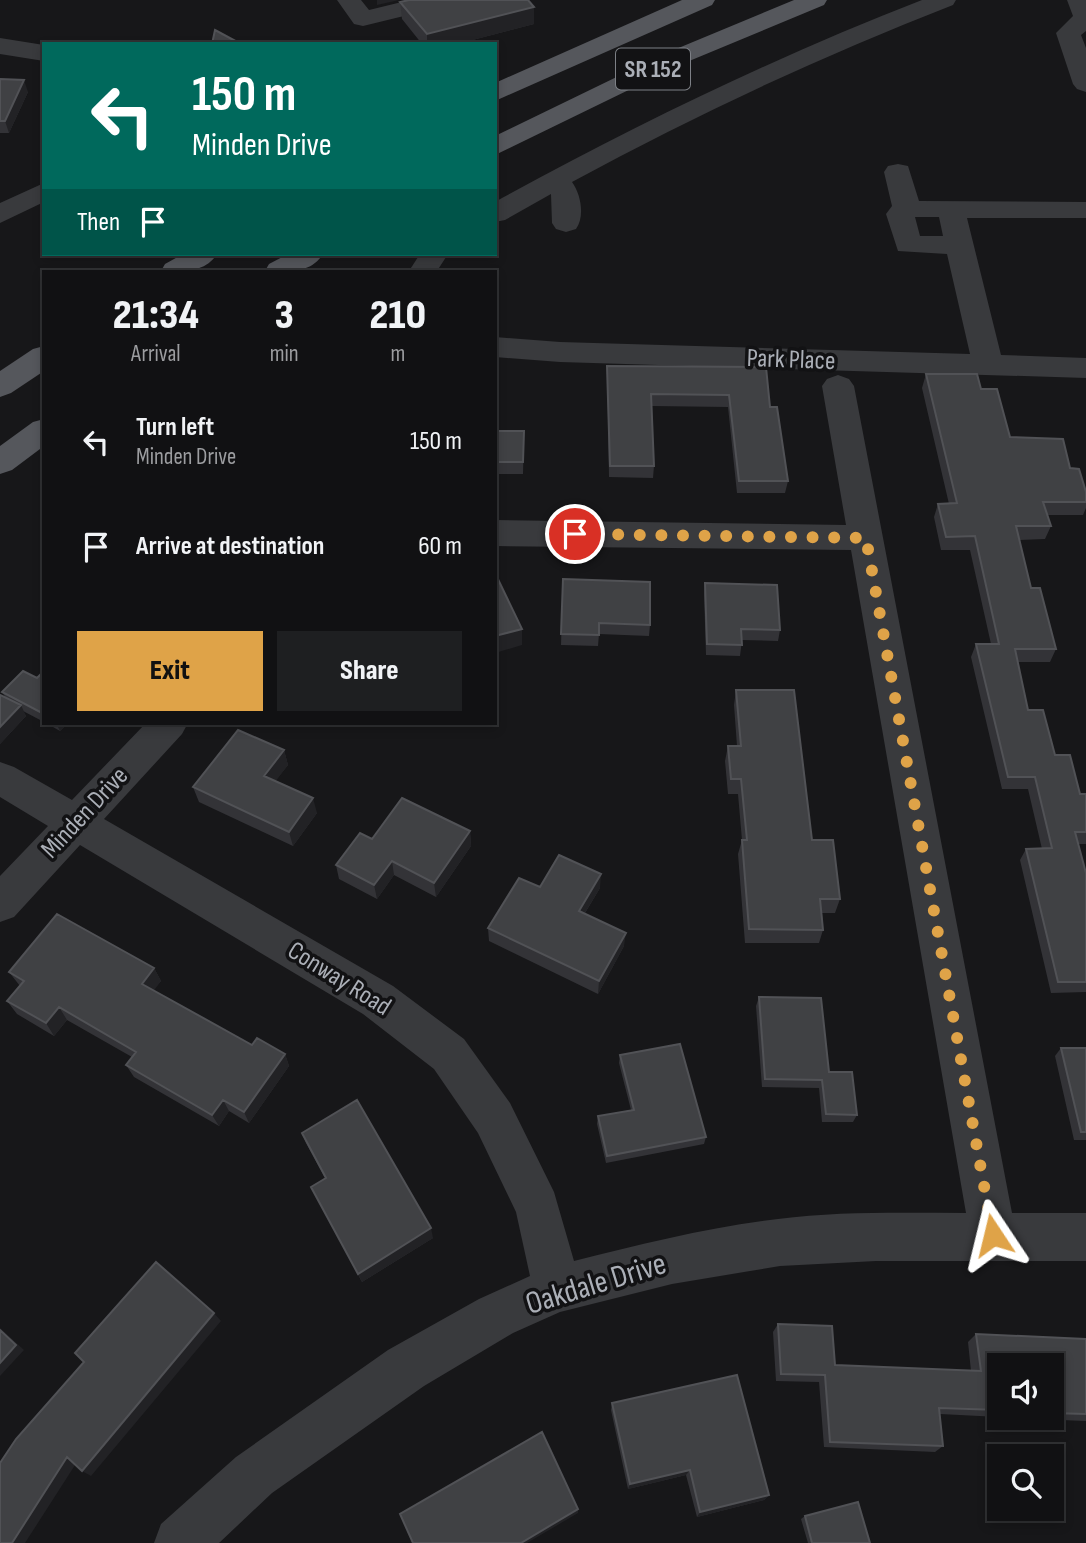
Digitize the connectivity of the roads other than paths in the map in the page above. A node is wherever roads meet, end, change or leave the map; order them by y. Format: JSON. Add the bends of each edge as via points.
{"nodes":[{"id":1,"x":440,"y":0,"type":"edge"},
{"id":2,"x":703,"y":0,"type":"edge"},
{"id":3,"x":816,"y":0,"type":"edge"},
{"id":4,"x":944,"y":0,"type":"edge"},
{"id":5,"x":1079,"y":0,"type":"edge"},
{"id":6,"x":356,"y":10,"type":"edge"},
{"id":7,"x":1086,"y":18,"type":"edge"},
{"id":8,"x":0,"y":46,"type":"edge"},
{"id":9,"x":42,"y":53,"type":"edge"},
{"id":10,"x":1081,"y":57,"type":"edge"},
{"id":11,"x":1086,"y":84,"type":"edge"},
{"id":12,"x":497,"y":92,"type":"edge"},
{"id":13,"x":497,"y":146,"type":"edge"},
{"id":14,"x":898,"y":172,"type":"dead end"},
{"id":15,"x":555,"y":179,"type":"junction"},
{"id":16,"x":42,"y":192,"type":"edge"},
{"id":17,"x":907,"y":209,"type":"junction"},
{"id":18,"x":951,"y":209,"type":"junction"},
{"id":19,"x":1086,"y":210,"type":"edge"},
{"id":20,"x":497,"y":213,"type":"edge"},
{"id":21,"x":0,"y":214,"type":"edge"},
{"id":22,"x":566,"y":223,"type":"dead end"},
{"id":23,"x":960,"y":245,"type":"junction"},
{"id":24,"x":200,"y":256,"type":"edge"},
{"id":25,"x":305,"y":256,"type":"edge"},
{"id":26,"x":177,"y":270,"type":"edge"},
{"id":27,"x":281,"y":270,"type":"edge"},
{"id":28,"x":497,"y":347,"type":"edge"},
{"id":29,"x":42,"y":356,"type":"edge"},
{"id":30,"x":988,"y":367,"type":"junction"},
{"id":31,"x":1086,"y":368,"type":"edge"},
{"id":32,"x":0,"y":386,"type":"edge"},
{"id":33,"x":838,"y":386,"type":"dead end"},
{"id":34,"x":42,"y":432,"type":"edge"},
{"id":35,"x":0,"y":463,"type":"edge"},
{"id":36,"x":497,"y":533,"type":"edge"},
{"id":37,"x":866,"y":538,"type":"junction"},
{"id":38,"x":167,"y":725,"type":"edge"},
{"id":39,"x":0,"y":778,"type":"edge"},
{"id":40,"x":76,"y":822,"type":"junction"},
{"id":41,"x":0,"y":904,"type":"edge"},
{"id":42,"x":993,"y":1235,"type":"junction"},
{"id":43,"x":1086,"y":1237,"type":"edge"},
{"id":44,"x":557,"y":1289,"type":"junction"},
{"id":45,"x":180,"y":1543,"type":"edge"}],
"edges":[{"from":1,"to":6,"type":"street"},
{"from":2,"to":12,"type":"main road","number":"SR 152"},
{"from":3,"to":13,"type":"main road","number":"SR 152","via":[[673,59]]},
{"from":4,"to":15,"type":"street","via":[[738,86]]},
{"from":5,"to":7,"type":"street"},
{"from":7,"to":10,"type":"street","via":[[1068,33]]},
{"from":8,"to":9,"type":"street"},
{"from":10,"to":11,"type":"street"},
{"from":14,"to":17,"type":"street"},
{"from":15,"to":20,"type":"street"},
{"from":15,"to":22,"type":"street","via":[[565,192]]},
{"from":16,"to":21,"type":"street"},
{"from":17,"to":18,"type":"street"},
{"from":17,"to":23,"type":"street","via":[[900,214],[908,245]]},
{"from":18,"to":19,"type":"street"},
{"from":18,"to":23,"type":"street"},
{"from":23,"to":30,"type":"street"},
{"from":24,"to":26,"type":"main road"},
{"from":25,"to":27,"type":"main road"},
{"from":28,"to":30,"type":"street","name":"Park Place"},
{"from":29,"to":32,"type":"main road"},
{"from":30,"to":31,"type":"street","name":"Park Place"},
{"from":33,"to":37,"type":"street"},
{"from":34,"to":35,"type":"main road"},
{"from":36,"to":37,"type":"street"},
{"from":37,"to":42,"type":"street"},
{"from":38,"to":40,"type":"street","name":"Minden Drive"},
{"from":39,"to":40,"type":"street","name":"Conway Road"},
{"from":40,"to":41,"type":"street","name":"Minden Drive"},
{"from":40,"to":44,"type":"street","name":"Conway Road","via":[[378,1000],[449,1054],[494,1118],[538,1208]]},
{"from":42,"to":43,"type":"street","name":"Oakdale Drive"},
{"from":42,"to":44,"type":"street","name":"Oakdale Drive","via":[[780,1242],[672,1260]]},
{"from":44,"to":45,"type":"street","name":"Oakdale Drive","via":[[496,1316],[406,1368],[254,1475]]}]}
